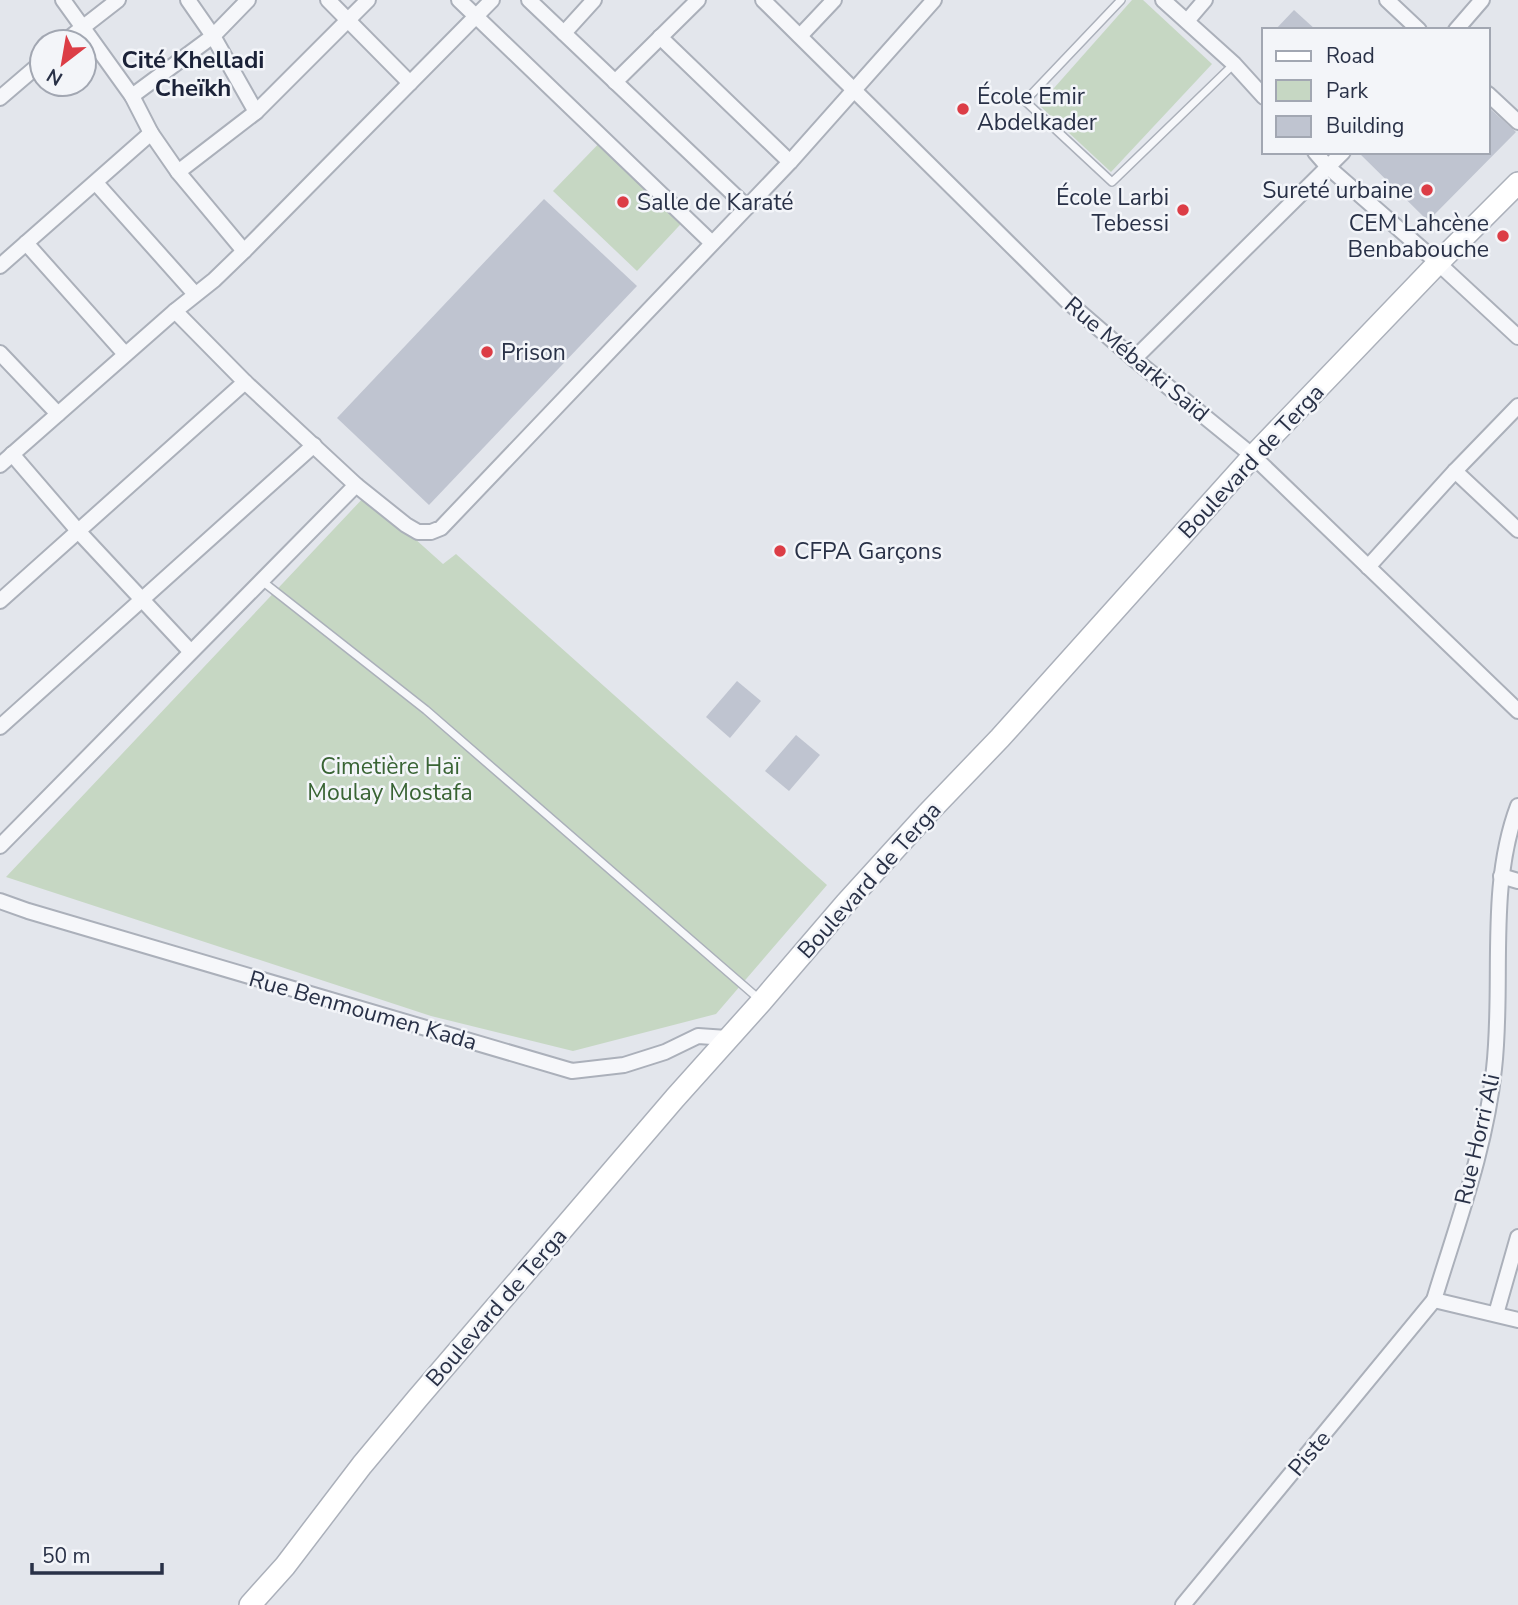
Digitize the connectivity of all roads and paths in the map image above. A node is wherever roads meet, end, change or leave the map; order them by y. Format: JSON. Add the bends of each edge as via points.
{"nodes":[{"id":1,"x":63,"y":0,"type":"edge"},
{"id":2,"x":118,"y":0,"type":"edge"},
{"id":3,"x":188,"y":0,"type":"edge"},
{"id":4,"x":248,"y":0,"type":"edge"},
{"id":5,"x":328,"y":0,"type":"edge"},
{"id":6,"x":368,"y":0,"type":"edge"},
{"id":7,"x":459,"y":0,"type":"edge"},
{"id":8,"x":492,"y":0,"type":"edge"},
{"id":9,"x":529,"y":0,"type":"edge"},
{"id":10,"x":594,"y":0,"type":"edge"},
{"id":11,"x":698,"y":0,"type":"edge"},
{"id":12,"x":763,"y":0,"type":"edge"},
{"id":13,"x":834,"y":0,"type":"edge"},
{"id":14,"x":934,"y":0,"type":"edge"},
{"id":15,"x":1121,"y":0,"type":"edge"},
{"id":16,"x":1163,"y":0,"type":"edge"},
{"id":17,"x":1206,"y":0,"type":"edge"},
{"id":18,"x":1387,"y":0,"type":"edge"},
{"id":19,"x":1482,"y":0,"type":"edge"},
{"id":20,"x":477,"y":16,"type":"junction"},
{"id":21,"x":348,"y":20,"type":"junction"},
{"id":22,"x":1187,"y":21,"type":"junction"},
{"id":23,"x":82,"y":27,"type":"junction"},
{"id":24,"x":1417,"y":28,"type":"edge"},
{"id":25,"x":1458,"y":28,"type":"edge"},
{"id":26,"x":564,"y":33,"type":"junction"},
{"id":27,"x":214,"y":36,"type":"junction"},
{"id":28,"x":800,"y":36,"type":"junction"},
{"id":29,"x":660,"y":37,"type":"junction"},
{"id":30,"x":1234,"y":64,"type":"junction"},
{"id":31,"x":28,"y":74,"type":"edge"},
{"id":32,"x":615,"y":82,"type":"junction"},
{"id":33,"x":410,"y":83,"type":"junction"},
{"id":34,"x":855,"y":90,"type":"junction"},
{"id":35,"x":1262,"y":95,"type":"edge"},
{"id":36,"x":132,"y":96,"type":"junction"},
{"id":37,"x":1490,"y":96,"type":"edge"},
{"id":38,"x":0,"y":98,"type":"edge"},
{"id":39,"x":256,"y":112,"type":"junction"},
{"id":40,"x":1518,"y":122,"type":"edge"},
{"id":41,"x":151,"y":133,"type":"junction"},
{"id":42,"x":1317,"y":154,"type":"edge"},
{"id":43,"x":1341,"y":154,"type":"edge"},
{"id":44,"x":790,"y":162,"type":"junction"},
{"id":45,"x":1328,"y":167,"type":"junction"},
{"id":46,"x":178,"y":172,"type":"junction"},
{"id":47,"x":96,"y":183,"type":"junction"},
{"id":48,"x":1518,"y":183,"type":"edge"},
{"id":49,"x":747,"y":207,"type":"junction"},
{"id":50,"x":26,"y":243,"type":"junction"},
{"id":51,"x":712,"y":243,"type":"junction"},
{"id":52,"x":244,"y":251,"type":"junction"},
{"id":53,"x":1438,"y":263,"type":"junction"},
{"id":54,"x":0,"y":266,"type":"edge"},
{"id":55,"x":195,"y":294,"type":"junction"},
{"id":56,"x":175,"y":311,"type":"junction"},
{"id":57,"x":1518,"y":337,"type":"edge"},
{"id":58,"x":0,"y":353,"type":"edge"},
{"id":59,"x":125,"y":354,"type":"junction"},
{"id":60,"x":1134,"y":359,"type":"junction"},
{"id":61,"x":245,"y":382,"type":"junction"},
{"id":62,"x":1518,"y":406,"type":"edge"},
{"id":63,"x":58,"y":414,"type":"junction"},
{"id":64,"x":314,"y":445,"type":"junction"},
{"id":65,"x":12,"y":454,"type":"junction"},
{"id":66,"x":1253,"y":456,"type":"junction"},
{"id":67,"x":0,"y":465,"type":"edge"},
{"id":68,"x":1455,"y":471,"type":"junction"},
{"id":69,"x":356,"y":485,"type":"junction"},
{"id":70,"x":1518,"y":530,"type":"edge"},
{"id":71,"x":79,"y":532,"type":"junction"},
{"id":72,"x":1368,"y":567,"type":"junction"},
{"id":73,"x":261,"y":580,"type":"junction"},
{"id":74,"x":0,"y":601,"type":"edge"},
{"id":75,"x":142,"y":601,"type":"junction"},
{"id":76,"x":190,"y":651,"type":"junction"},
{"id":77,"x":1518,"y":711,"type":"edge"},
{"id":78,"x":0,"y":726,"type":"edge"},
{"id":79,"x":1518,"y":806,"type":"edge"},
{"id":80,"x":0,"y":846,"type":"edge"},
{"id":81,"x":1501,"y":876,"type":"junction"},
{"id":82,"x":1518,"y":881,"type":"edge"},
{"id":83,"x":0,"y":901,"type":"edge"},
{"id":84,"x":762,"y":1001,"type":"junction"},
{"id":85,"x":727,"y":1038,"type":"junction"},
{"id":86,"x":1518,"y":1237,"type":"edge"},
{"id":87,"x":1434,"y":1300,"type":"junction"},
{"id":88,"x":1496,"y":1314,"type":"junction"},
{"id":89,"x":1518,"y":1320,"type":"edge"},
{"id":90,"x":250,"y":1605,"type":"edge"},
{"id":91,"x":1183,"y":1605,"type":"edge"}],
"edges":[{"from":1,"to":23,"type":"street"},
{"from":2,"to":23,"type":"street"},
{"from":3,"to":27,"type":"street"},
{"from":4,"to":27,"type":"street"},
{"from":5,"to":21,"type":"street"},
{"from":6,"to":21,"type":"street"},
{"from":7,"to":20,"type":"street"},
{"from":8,"to":20,"type":"street"},
{"from":9,"to":26,"type":"street"},
{"from":10,"to":26,"type":"street"},
{"from":11,"to":29,"type":"street"},
{"from":12,"to":28,"type":"street","name":"Rue Mébarki Saïd"},
{"from":13,"to":28,"type":"street"},
{"from":14,"to":34,"type":"street"},
{"from":15,"to":30,"type":"lane","via":[[1025,101],[1112,182]]},
{"from":16,"to":22,"type":"street"},
{"from":17,"to":22,"type":"street"},
{"from":18,"to":24,"type":"street"},
{"from":19,"to":25,"type":"street"},
{"from":20,"to":33,"type":"street"},
{"from":20,"to":51,"type":"street"},
{"from":21,"to":33,"type":"street"},
{"from":21,"to":39,"type":"street"},
{"from":22,"to":30,"type":"street"},
{"from":23,"to":36,"type":"street"},
{"from":26,"to":32,"type":"street"},
{"from":27,"to":36,"type":"street"},
{"from":27,"to":39,"type":"street"},
{"from":28,"to":34,"type":"street","name":"Rue Mébarki Saïd"},
{"from":29,"to":32,"type":"street"},
{"from":29,"to":44,"type":"street"},
{"from":30,"to":35,"type":"street"},
{"from":31,"to":38,"type":"street"},
{"from":32,"to":49,"type":"street"},
{"from":33,"to":52,"type":"street"},
{"from":34,"to":44,"type":"street"},
{"from":34,"to":60,"type":"street","name":"Rue Mébarki Saïd","via":[[1067,301]]},
{"from":36,"to":41,"type":"street"},
{"from":37,"to":40,"type":"street"},
{"from":39,"to":46,"type":"street"},
{"from":41,"to":46,"type":"street"},
{"from":41,"to":47,"type":"street"},
{"from":42,"to":45,"type":"street"},
{"from":43,"to":45,"type":"street"},
{"from":44,"to":49,"type":"street"},
{"from":45,"to":53,"type":"street"},
{"from":45,"to":60,"type":"street"},
{"from":46,"to":52,"type":"street"},
{"from":47,"to":50,"type":"street"},
{"from":47,"to":55,"type":"street"},
{"from":48,"to":53,"type":"main road","name":"Boulevard de Terga"},
{"from":49,"to":51,"type":"street"},
{"from":50,"to":54,"type":"street"},
{"from":50,"to":59,"type":"street"},
{"from":51,"to":69,"type":"street","via":[[441,528],[418,532]]},
{"from":52,"to":55,"type":"street"},
{"from":53,"to":57,"type":"street"},
{"from":53,"to":66,"type":"main road","name":"Boulevard de Terga"},
{"from":55,"to":56,"type":"street"},
{"from":56,"to":59,"type":"street"},
{"from":56,"to":61,"type":"street"},
{"from":58,"to":63,"type":"street"},
{"from":59,"to":63,"type":"street"},
{"from":60,"to":66,"type":"street","name":"Rue Mébarki Saïd"},
{"from":61,"to":64,"type":"street"},
{"from":61,"to":71,"type":"street"},
{"from":62,"to":68,"type":"street"},
{"from":63,"to":65,"type":"street"},
{"from":64,"to":69,"type":"street"},
{"from":64,"to":75,"type":"street"},
{"from":65,"to":67,"type":"street"},
{"from":65,"to":71,"type":"street"},
{"from":66,"to":72,"type":"street","name":"Rue Mébarki Saïd"},
{"from":66,"to":84,"type":"main road","name":"Boulevard de Terga"},
{"from":68,"to":70,"type":"street"},
{"from":68,"to":72,"type":"street"},
{"from":69,"to":73,"type":"street"},
{"from":71,"to":74,"type":"street"},
{"from":71,"to":75,"type":"street"},
{"from":72,"to":77,"type":"street","name":"Rue Mébarki Saïd"},
{"from":73,"to":76,"type":"street"},
{"from":73,"to":84,"type":"lane","via":[[426,710]]},
{"from":75,"to":76,"type":"street"},
{"from":75,"to":78,"type":"street"},
{"from":76,"to":80,"type":"street"},
{"from":79,"to":81,"type":"street","name":"Rue Horri Ali"},
{"from":81,"to":82,"type":"street"},
{"from":81,"to":87,"type":"street","name":"Rue Horri Ali","via":[[1495,1067],[1489,1106]]},
{"from":83,"to":85,"type":"street","name":"Rue Benmoumen Kada","via":[[572,1071],[624,1065],[698,1036]]},
{"from":84,"to":85,"type":"main road","name":"Boulevard de Terga"},
{"from":85,"to":90,"type":"main road","name":"Boulevard de Terga","via":[[417,1399]]},
{"from":86,"to":88,"type":"street"},
{"from":87,"to":88,"type":"street"},
{"from":87,"to":91,"type":"street","name":"Piste"},
{"from":88,"to":89,"type":"street"}]}
